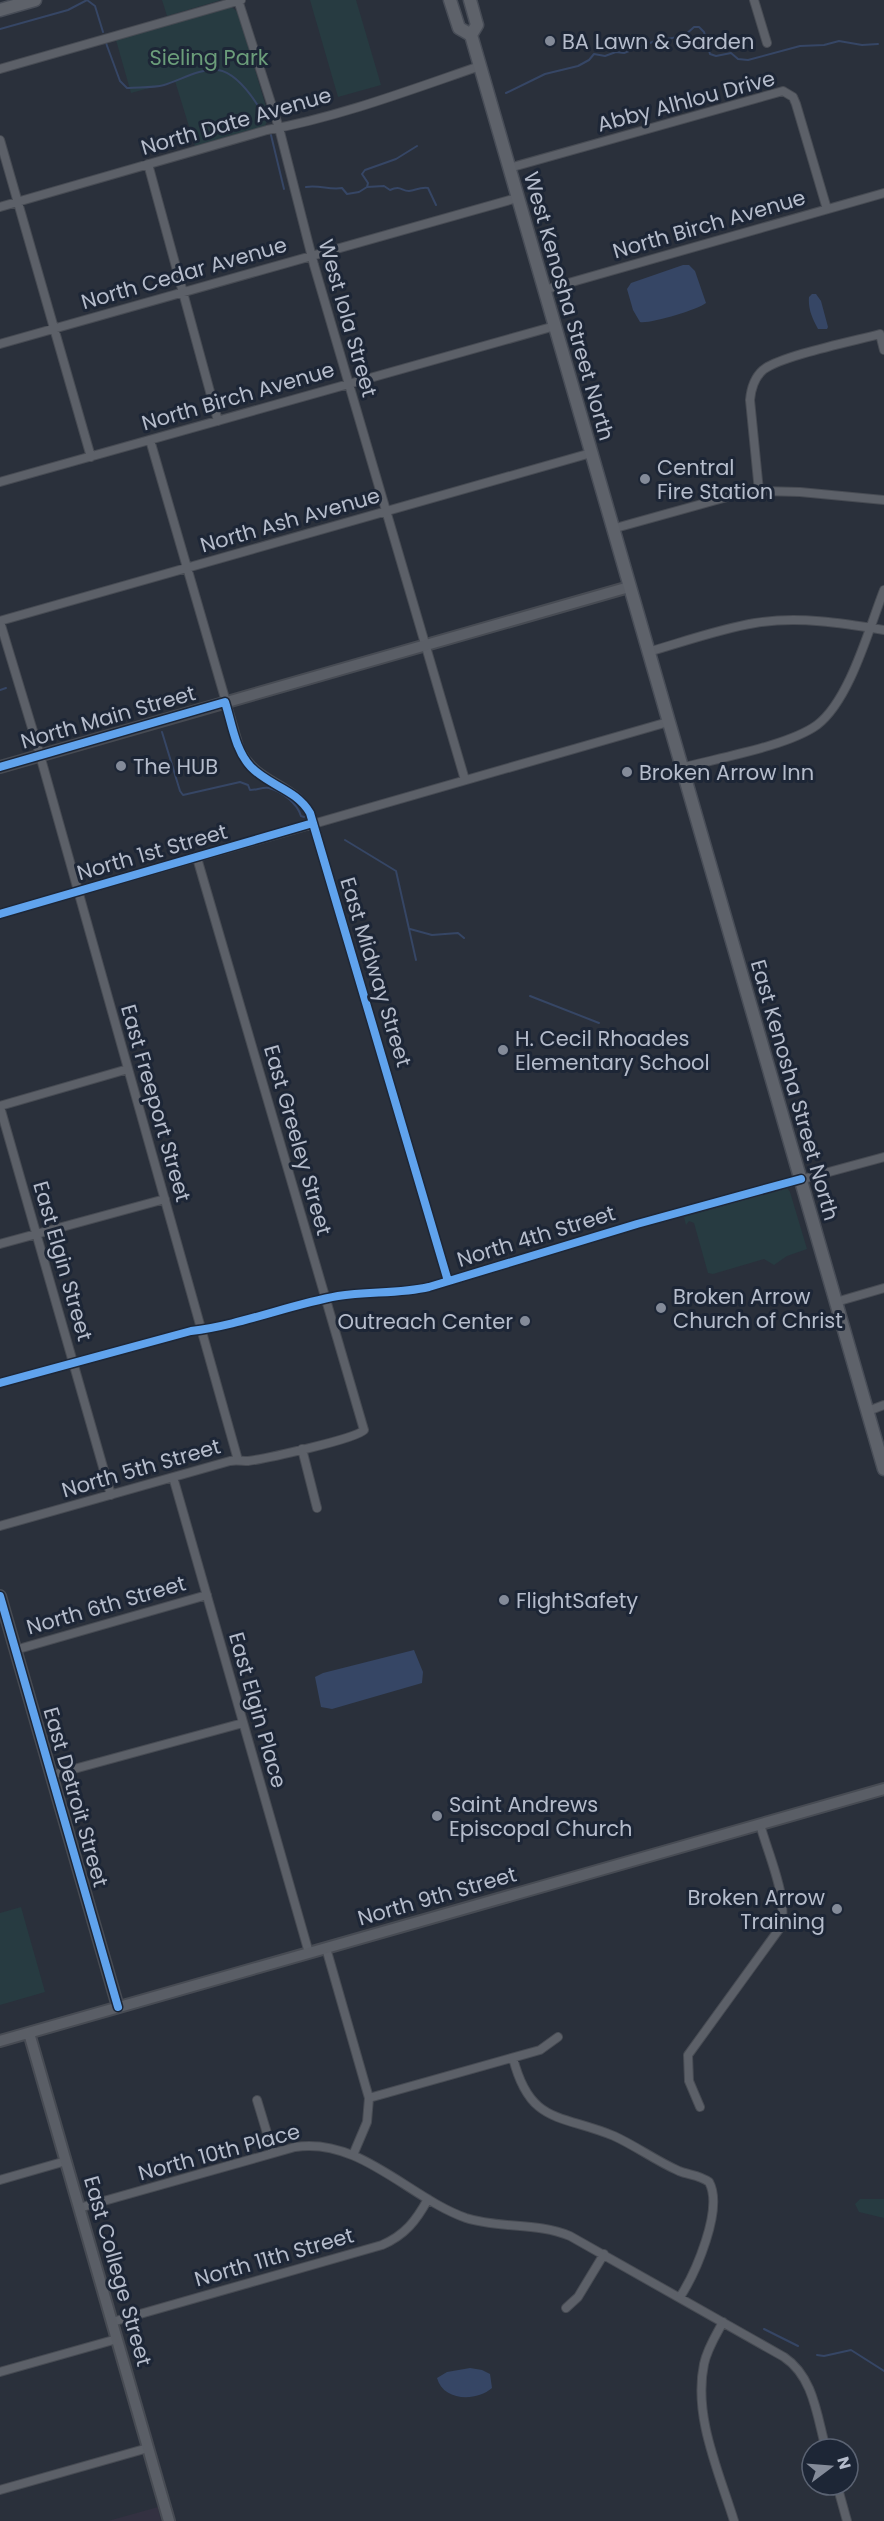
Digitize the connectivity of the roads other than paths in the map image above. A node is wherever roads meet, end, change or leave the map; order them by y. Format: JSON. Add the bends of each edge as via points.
{"nodes":[{"id":1,"x":35,"y":0,"type":"edge"},
{"id":2,"x":239,"y":0,"type":"edge"},
{"id":3,"x":450,"y":0,"type":"edge"},
{"id":4,"x":470,"y":0,"type":"edge"},
{"id":5,"x":754,"y":0,"type":"edge"},
{"id":6,"x":0,"y":10,"type":"edge"},
{"id":7,"x":471,"y":35,"type":"junction"},
{"id":8,"x":767,"y":44,"type":"dead end"},
{"id":9,"x":480,"y":66,"type":"junction"},
{"id":10,"x":0,"y":69,"type":"edge"},
{"id":11,"x":279,"y":128,"type":"junction"},
{"id":12,"x":0,"y":140,"type":"edge"},
{"id":13,"x":148,"y":164,"type":"junction"},
{"id":14,"x":509,"y":168,"type":"junction"},
{"id":15,"x":884,"y":193,"type":"edge"},
{"id":16,"x":518,"y":198,"type":"junction"},
{"id":17,"x":18,"y":201,"type":"junction"},
{"id":18,"x":0,"y":207,"type":"edge"},
{"id":19,"x":827,"y":208,"type":"junction"},
{"id":20,"x":311,"y":255,"type":"junction"},
{"id":21,"x":544,"y":290,"type":"junction"},
{"id":22,"x":184,"y":292,"type":"junction"},
{"id":23,"x":555,"y":326,"type":"junction"},
{"id":24,"x":54,"y":328,"type":"junction"},
{"id":25,"x":0,"y":344,"type":"edge"},
{"id":26,"x":884,"y":351,"type":"edge"},
{"id":27,"x":349,"y":384,"type":"junction"},
{"id":28,"x":218,"y":421,"type":"junction"},
{"id":29,"x":150,"y":440,"type":"junction"},
{"id":30,"x":591,"y":453,"type":"junction"},
{"id":31,"x":91,"y":457,"type":"junction"},
{"id":32,"x":0,"y":482,"type":"edge"},
{"id":33,"x":759,"y":491,"type":"junction"},
{"id":34,"x":884,"y":500,"type":"edge"},
{"id":35,"x":386,"y":511,"type":"junction"},
{"id":36,"x":612,"y":530,"type":"junction"},
{"id":37,"x":187,"y":568,"type":"junction"},
{"id":38,"x":629,"y":587,"type":"junction"},
{"id":39,"x":884,"y":590,"type":"edge"},
{"id":40,"x":0,"y":621,"type":"edge"},
{"id":41,"x":870,"y":627,"type":"junction"},
{"id":42,"x":884,"y":630,"type":"edge"},
{"id":43,"x":425,"y":646,"type":"junction"},
{"id":44,"x":649,"y":657,"type":"junction"},
{"id":45,"x":225,"y":702,"type":"junction"},
{"id":46,"x":668,"y":722,"type":"junction"},
{"id":47,"x":39,"y":756,"type":"junction"},
{"id":48,"x":0,"y":767,"type":"edge"},
{"id":49,"x":681,"y":768,"type":"junction"},
{"id":50,"x":465,"y":780,"type":"junction"},
{"id":51,"x":313,"y":823,"type":"junction"},
{"id":52,"x":197,"y":858,"type":"junction"},
{"id":53,"x":77,"y":892,"type":"junction"},
{"id":54,"x":0,"y":914,"type":"edge"},
{"id":55,"x":128,"y":1069,"type":"junction"},
{"id":56,"x":0,"y":1106,"type":"edge"},
{"id":57,"x":884,"y":1157,"type":"edge"},
{"id":58,"x":801,"y":1179,"type":"junction"},
{"id":59,"x":165,"y":1199,"type":"junction"},
{"id":60,"x":37,"y":1234,"type":"junction"},
{"id":61,"x":0,"y":1244,"type":"edge"},
{"id":62,"x":448,"y":1281,"type":"junction"},
{"id":63,"x":884,"y":1288,"type":"edge"},
{"id":64,"x":326,"y":1298,"type":"junction"},
{"id":65,"x":836,"y":1302,"type":"junction"},
{"id":66,"x":202,"y":1330,"type":"junction"},
{"id":67,"x":74,"y":1363,"type":"junction"},
{"id":68,"x":0,"y":1383,"type":"edge"},
{"id":69,"x":884,"y":1405,"type":"edge"},
{"id":70,"x":868,"y":1411,"type":"junction"},
{"id":71,"x":363,"y":1431,"type":"joint"},
{"id":72,"x":302,"y":1449,"type":"junction"},
{"id":73,"x":238,"y":1460,"type":"junction"},
{"id":74,"x":884,"y":1469,"type":"edge"},
{"id":75,"x":173,"y":1477,"type":"junction"},
{"id":76,"x":111,"y":1495,"type":"junction"},
{"id":77,"x":317,"y":1508,"type":"dead end"},
{"id":78,"x":0,"y":1526,"type":"edge"},
{"id":79,"x":207,"y":1595,"type":"junction"},
{"id":80,"x":0,"y":1596,"type":"edge"},
{"id":81,"x":15,"y":1650,"type":"junction"},
{"id":82,"x":243,"y":1723,"type":"junction"},
{"id":83,"x":52,"y":1775,"type":"junction"},
{"id":84,"x":884,"y":1789,"type":"edge"},
{"id":85,"x":760,"y":1824,"type":"junction"},
{"id":86,"x":326,"y":1948,"type":"junction"},
{"id":87,"x":309,"y":1953,"type":"junction"},
{"id":88,"x":118,"y":2007,"type":"junction"},
{"id":89,"x":29,"y":2033,"type":"junction"},
{"id":90,"x":558,"y":2037,"type":"dead end"},
{"id":91,"x":0,"y":2041,"type":"edge"},
{"id":92,"x":513,"y":2058,"type":"junction"},
{"id":93,"x":369,"y":2098,"type":"junction"},
{"id":94,"x":257,"y":2100,"type":"dead end"},
{"id":95,"x":700,"y":2107,"type":"dead end"},
{"id":96,"x":273,"y":2153,"type":"junction"},
{"id":97,"x":352,"y":2155,"type":"junction"},
{"id":98,"x":66,"y":2162,"type":"junction"},
{"id":99,"x":0,"y":2180,"type":"edge"},
{"id":100,"x":428,"y":2199,"type":"junction"},
{"id":101,"x":79,"y":2208,"type":"junction"},
{"id":102,"x":604,"y":2254,"type":"junction"},
{"id":103,"x":680,"y":2297,"type":"junction"},
{"id":104,"x":566,"y":2308,"type":"dead end"},
{"id":105,"x":112,"y":2322,"type":"junction"},
{"id":106,"x":723,"y":2322,"type":"junction"},
{"id":107,"x":117,"y":2339,"type":"junction"},
{"id":108,"x":0,"y":2372,"type":"edge"},
{"id":109,"x":823,"y":2437,"type":"edge"},
{"id":110,"x":148,"y":2448,"type":"junction"},
{"id":111,"x":0,"y":2490,"type":"edge"},
{"id":112,"x":840,"y":2497,"type":"edge"},
{"id":113,"x":169,"y":2521,"type":"edge"},
{"id":114,"x":734,"y":2521,"type":"edge"},
{"id":115,"x":847,"y":2521,"type":"edge"}],
"edges":[{"from":1,"to":6,"type":"main road"},
{"from":2,"to":10,"type":"street"},
{"from":2,"to":11,"type":"street","name":"West Iola Street"},
{"from":3,"to":7,"type":"main road","name":"West Kenosha Street North","via":[[459,28]]},
{"from":4,"to":7,"type":"main road","name":"West Kenosha Street North","via":[[477,25]]},
{"from":5,"to":8,"type":"street"},
{"from":7,"to":9,"type":"main road","name":"West Kenosha Street North"},
{"from":9,"to":11,"type":"street","name":"North Date Avenue"},
{"from":9,"to":14,"type":"main road","name":"West Kenosha Street North"},
{"from":11,"to":13,"type":"street","name":"North Date Avenue"},
{"from":11,"to":20,"type":"street","name":"West Iola Street"},
{"from":12,"to":17,"type":"street"},
{"from":13,"to":17,"type":"street","name":"North Date Avenue"},
{"from":13,"to":22,"type":"street"},
{"from":14,"to":16,"type":"main road","name":"West Kenosha Street North"},
{"from":14,"to":19,"type":"street","name":"Abby Alhlou Drive","via":[[783,91],[796,104]]},
{"from":15,"to":19,"type":"street","name":"North Birch Avenue"},
{"from":16,"to":20,"type":"street","name":"North Cedar Avenue"},
{"from":16,"to":21,"type":"main road","name":"West Kenosha Street North"},
{"from":17,"to":18,"type":"street","name":"North Date Avenue"},
{"from":17,"to":24,"type":"street"},
{"from":19,"to":21,"type":"street","name":"North Birch Avenue"},
{"from":20,"to":22,"type":"street","name":"North Cedar Avenue"},
{"from":20,"to":27,"type":"street","name":"West Iola Street"},
{"from":21,"to":23,"type":"main road","name":"West Kenosha Street North"},
{"from":22,"to":24,"type":"street","name":"North Cedar Avenue"},
{"from":22,"to":28,"type":"street"},
{"from":23,"to":27,"type":"street","name":"North Birch Avenue"},
{"from":23,"to":30,"type":"main road","name":"West Kenosha Street North"},
{"from":24,"to":25,"type":"street","name":"North Cedar Avenue"},
{"from":24,"to":31,"type":"street"},
{"from":26,"to":33,"type":"street","via":[[880,334],[771,365],[760,373],[750,400]]},
{"from":27,"to":28,"type":"street","name":"North Birch Avenue"},
{"from":27,"to":35,"type":"street","name":"West Iola Street"},
{"from":28,"to":29,"type":"street","name":"North Birch Avenue"},
{"from":29,"to":31,"type":"street","name":"North Birch Avenue"},
{"from":29,"to":37,"type":"street","name":"East Midway Street"},
{"from":30,"to":35,"type":"street","name":"North Ash Avenue"},
{"from":30,"to":36,"type":"main road","name":"West Kenosha Street North"},
{"from":31,"to":32,"type":"street","name":"North Birch Avenue"},
{"from":33,"to":34,"type":"street"},
{"from":33,"to":36,"type":"street"},
{"from":35,"to":37,"type":"street","name":"North Ash Avenue"},
{"from":35,"to":43,"type":"street","name":"West Iola Street"},
{"from":36,"to":38,"type":"main road","name":"West Kenosha Street North"},
{"from":37,"to":40,"type":"street","name":"North Ash Avenue"},
{"from":37,"to":45,"type":"street","name":"East Midway Street"},
{"from":38,"to":43,"type":"main road","name":"North Main Street"},
{"from":38,"to":44,"type":"main road"},
{"from":39,"to":41,"type":"street"},
{"from":40,"to":47,"type":"street","name":"East Freeport Street"},
{"from":41,"to":42,"type":"street"},
{"from":41,"to":44,"type":"street","via":[[822,621],[767,622],[741,626]]},
{"from":41,"to":49,"type":"street","via":[[843,691],[817,724],[782,741]]},
{"from":43,"to":45,"type":"main road","name":"North Main Street"},
{"from":43,"to":50,"type":"street","name":"West Iola Street"},
{"from":44,"to":46,"type":"main road","name":"East Kenosha Street North"},
{"from":45,"to":47,"type":"main road","name":"North Main Street"},
{"from":45,"to":51,"type":"street","name":"East Midway Street","via":[[245,759],[258,773],[301,800]]},
{"from":46,"to":49,"type":"main road","name":"East Kenosha Street North"},
{"from":46,"to":50,"type":"street","name":"North 1st Street"},
{"from":47,"to":48,"type":"main road","name":"North Main Street"},
{"from":47,"to":53,"type":"street","name":"East Freeport Street"},
{"from":49,"to":58,"type":"main road","name":"East Kenosha Street North"},
{"from":50,"to":51,"type":"street","name":"North 1st Street"},
{"from":51,"to":52,"type":"street","name":"North 1st Street"},
{"from":51,"to":62,"type":"street","name":"East Midway Street"},
{"from":52,"to":53,"type":"street","name":"North 1st Street"},
{"from":52,"to":64,"type":"street","name":"East Greeley Street"},
{"from":53,"to":54,"type":"street","name":"North 1st Street"},
{"from":53,"to":55,"type":"street","name":"East Freeport Street"},
{"from":55,"to":56,"type":"street"},
{"from":55,"to":59,"type":"street","name":"East Freeport Street"},
{"from":56,"to":60,"type":"street","name":"East Elgin Street"},
{"from":57,"to":58,"type":"street","name":"North 4th Street"},
{"from":58,"to":62,"type":"street","name":"North 4th Street"},
{"from":58,"to":65,"type":"main road","name":"East Kenosha Street North"},
{"from":59,"to":60,"type":"street"},
{"from":59,"to":66,"type":"street","name":"East Freeport Street"},
{"from":60,"to":61,"type":"street"},
{"from":60,"to":67,"type":"street","name":"East Elgin Street"},
{"from":62,"to":64,"type":"street","name":"North 4th Street","via":[[407,1292]]},
{"from":63,"to":65,"type":"street"},
{"from":64,"to":66,"type":"street","name":"North 4th Street"},
{"from":64,"to":71,"type":"street","name":"East Greeley Street"},
{"from":65,"to":70,"type":"main road","name":"East Kenosha Street North"},
{"from":66,"to":67,"type":"street","name":"North 4th Street"},
{"from":66,"to":73,"type":"street","name":"East Freeport Street"},
{"from":67,"to":68,"type":"street","name":"North 4th Street"},
{"from":67,"to":76,"type":"street","name":"East Elgin Street"},
{"from":69,"to":70,"type":"street"},
{"from":70,"to":74,"type":"main road","name":"East Kenosha Street North"},
{"from":71,"to":72,"type":"street","name":"North 5th Street"},
{"from":72,"to":73,"type":"street","name":"North 5th Street","via":[[250,1461]]},
{"from":72,"to":77,"type":"street"},
{"from":73,"to":75,"type":"street","name":"North 5th Street"},
{"from":75,"to":76,"type":"street","name":"North 5th Street"},
{"from":75,"to":79,"type":"street","name":"East Elgin Place"},
{"from":76,"to":78,"type":"street","name":"North 5th Street"},
{"from":79,"to":81,"type":"street","name":"North 6th Street"},
{"from":79,"to":82,"type":"street","name":"East Elgin Place"},
{"from":80,"to":81,"type":"main road","name":"East Detroit Street"},
{"from":81,"to":83,"type":"main road","name":"East Detroit Street"},
{"from":82,"to":83,"type":"street"},
{"from":82,"to":87,"type":"street","name":"East Elgin Place"},
{"from":83,"to":88,"type":"main road","name":"East Detroit Street"},
{"from":84,"to":85,"type":"main road","name":"North 9th Street"},
{"from":85,"to":86,"type":"main road","name":"North 9th Street"},
{"from":85,"to":95,"type":"street","via":[[782,1899],[783,1921],[688,2055],[689,2081]]},
{"from":86,"to":87,"type":"main road","name":"North 9th Street"},
{"from":86,"to":93,"type":"street"},
{"from":87,"to":88,"type":"main road","name":"North 9th Street"},
{"from":88,"to":89,"type":"main road","name":"North 9th Street"},
{"from":89,"to":91,"type":"main road","name":"North 9th Street"},
{"from":89,"to":98,"type":"main road","name":"East College Street"},
{"from":90,"to":92,"type":"street","via":[[540,2050]]},
{"from":92,"to":93,"type":"street"},
{"from":92,"to":103,"type":"street","via":[[523,2089],[547,2113],[614,2136],[711,2184],[705,2246]]},
{"from":93,"to":97,"type":"street","via":[[367,2122]]},
{"from":94,"to":96,"type":"street"},
{"from":96,"to":97,"type":"street","name":"North 10th Place","via":[[317,2145]]},
{"from":96,"to":101,"type":"street","name":"North 10th Place"},
{"from":97,"to":100,"type":"street","name":"North 10th Place"},
{"from":98,"to":99,"type":"street"},
{"from":98,"to":101,"type":"main road","name":"East College Street"},
{"from":100,"to":102,"type":"street","name":"North 10th Place","via":[[486,2223],[563,2233]]},
{"from":100,"to":105,"type":"street","name":"North 11th Street","via":[[410,2228],[382,2245]]},
{"from":101,"to":105,"type":"main road","name":"East College Street"},
{"from":102,"to":103,"type":"street","name":"North 10th Place"},
{"from":102,"to":104,"type":"street","via":[[578,2297]]},
{"from":103,"to":106,"type":"street","name":"North 10th Place"},
{"from":105,"to":107,"type":"main road","name":"East College Street"},
{"from":106,"to":109,"type":"street","name":"North 10th Place","via":[[784,2357],[802,2372]]},
{"from":106,"to":114,"type":"street","via":[[704,2363],[701,2398]]},
{"from":107,"to":108,"type":"street"},
{"from":107,"to":110,"type":"main road","name":"East College Street"},
{"from":110,"to":111,"type":"street"},
{"from":110,"to":113,"type":"main road","name":"East College Street"},
{"from":112,"to":115,"type":"street"}]}
